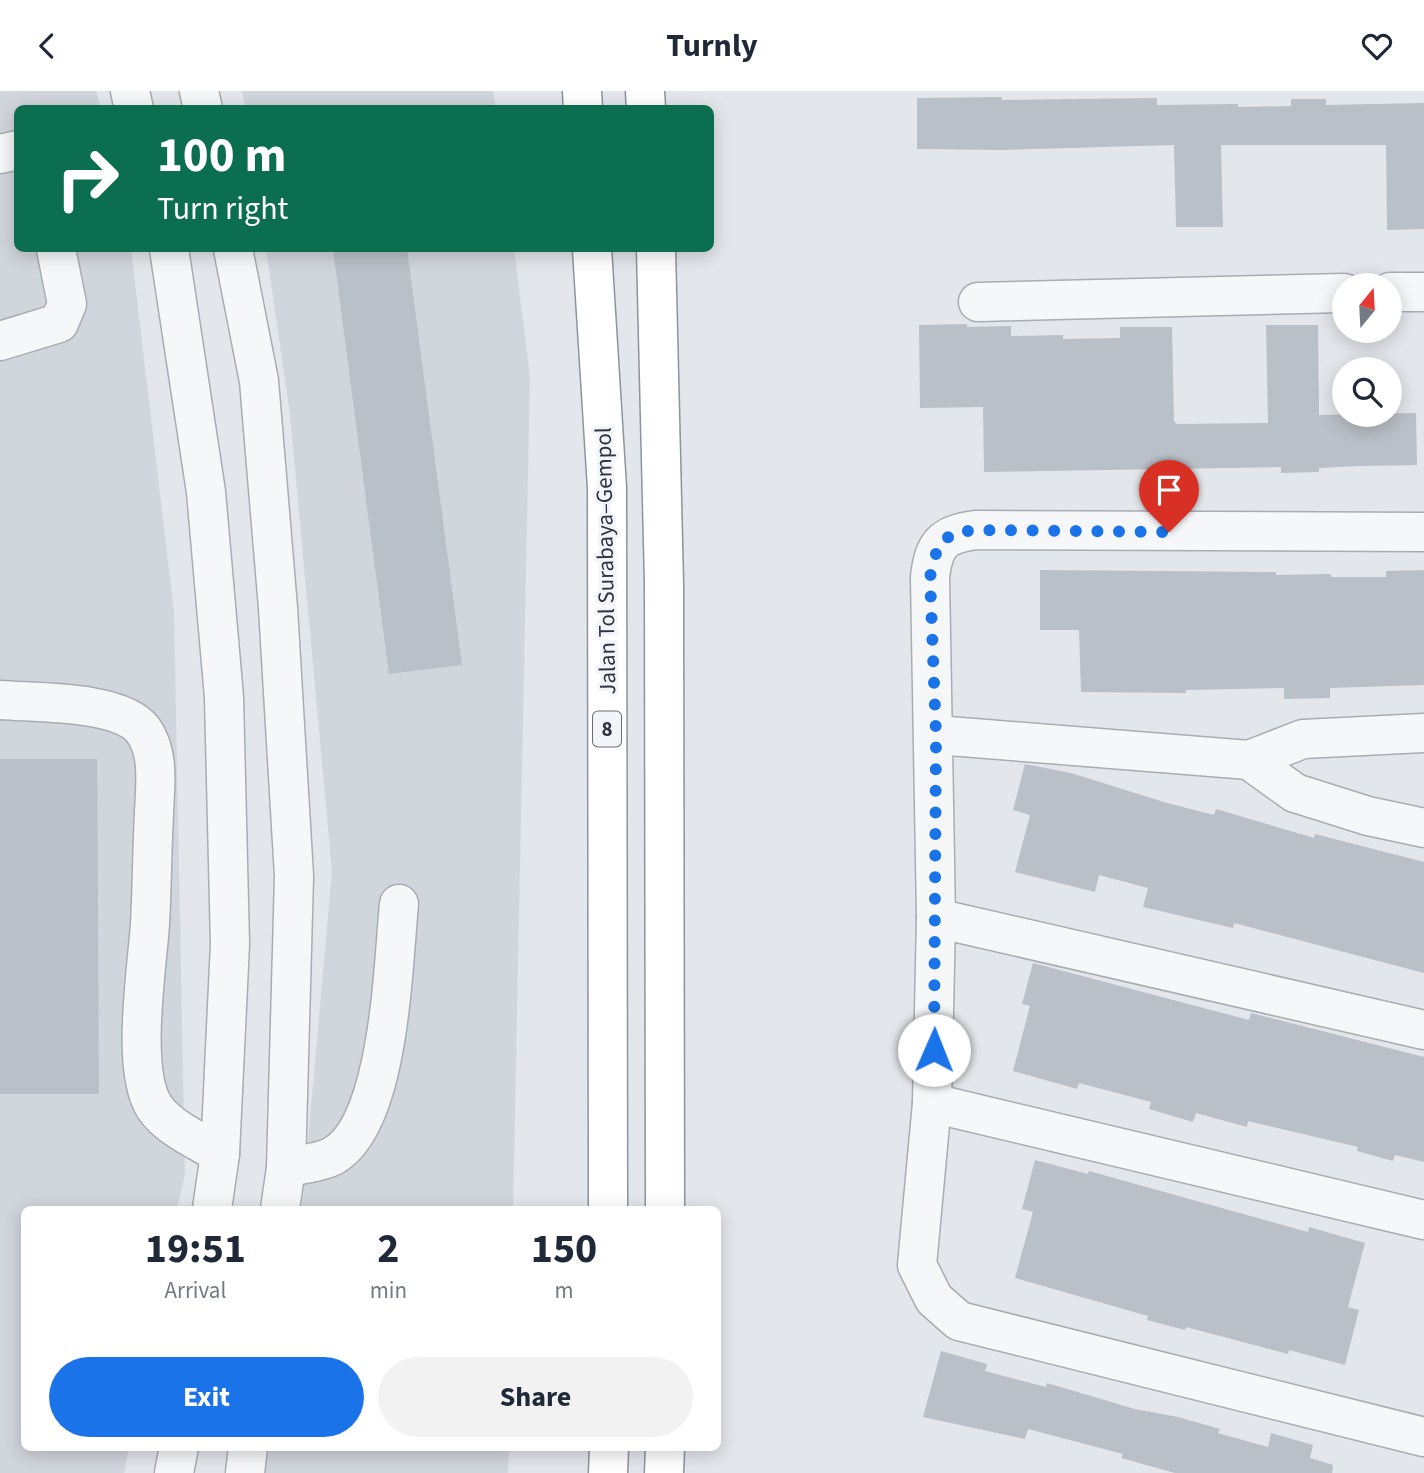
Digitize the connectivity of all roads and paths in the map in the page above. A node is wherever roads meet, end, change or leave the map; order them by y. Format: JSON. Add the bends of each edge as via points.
{"nodes":[{"id":1,"x":57,"y":252,"type":"edge"},
{"id":2,"x":169,"y":252,"type":"edge"},
{"id":3,"x":234,"y":252,"type":"edge"},
{"id":4,"x":592,"y":252,"type":"edge"},
{"id":5,"x":656,"y":252,"type":"edge"},
{"id":6,"x":1402,"y":292,"type":"edge"},
{"id":7,"x":1424,"y":292,"type":"edge"},
{"id":8,"x":1332,"y":293,"type":"edge"},
{"id":9,"x":978,"y":302,"type":"dead end"},
{"id":10,"x":0,"y":341,"type":"edge"},
{"id":11,"x":1424,"y":532,"type":"edge"},
{"id":12,"x":0,"y":700,"type":"edge"},
{"id":13,"x":1424,"y":733,"type":"edge"},
{"id":14,"x":936,"y":735,"type":"junction"},
{"id":15,"x":1249,"y":760,"type":"junction"},
{"id":16,"x":1424,"y":828,"type":"edge"},
{"id":17,"x":400,"y":904,"type":"dead end"},
{"id":18,"x":936,"y":918,"type":"junction"},
{"id":19,"x":1424,"y":1030,"type":"edge"},
{"id":20,"x":932,"y":1103,"type":"junction"},
{"id":21,"x":220,"y":1154,"type":"junction"},
{"id":22,"x":286,"y":1168,"type":"junction"},
{"id":23,"x":212,"y":1206,"type":"edge"},
{"id":24,"x":281,"y":1206,"type":"edge"},
{"id":25,"x":608,"y":1206,"type":"edge"},
{"id":26,"x":665,"y":1206,"type":"edge"},
{"id":27,"x":1424,"y":1220,"type":"edge"},
{"id":28,"x":1424,"y":1437,"type":"edge"},
{"id":29,"x":178,"y":1451,"type":"edge"},
{"id":30,"x":248,"y":1451,"type":"edge"},
{"id":31,"x":609,"y":1451,"type":"edge"},
{"id":32,"x":665,"y":1451,"type":"edge"},
{"id":33,"x":174,"y":1473,"type":"edge"},
{"id":34,"x":245,"y":1473,"type":"edge"},
{"id":35,"x":608,"y":1473,"type":"edge"},
{"id":36,"x":664,"y":1473,"type":"edge"}],
"edges":[{"from":1,"to":10,"type":"street","via":[[67,305],[59,323]]},
{"from":2,"to":21,"type":"street","via":[[206,492],[224,697],[230,944]]},
{"from":3,"to":22,"type":"street","via":[[260,381],[295,876]]},
{"from":4,"to":25,"type":"highway","name":"Jalan Tol Surabaya–Gempol","number":"8","via":[[607,488]]},
{"from":5,"to":26,"type":"highway","via":[[664,598]]},
{"from":6,"to":7,"type":"street"},
{"from":8,"to":9,"type":"street"},
{"from":11,"to":14,"type":"street","via":[[953,533],[938,546],[930,577]]},
{"from":12,"to":21,"type":"street","via":[[119,713],[143,730],[155,763],[144,1078],[156,1109],[168,1121]]},
{"from":13,"to":15,"type":"street","via":[[1303,739]]},
{"from":14,"to":15,"type":"street"},
{"from":14,"to":18,"type":"street"},
{"from":15,"to":16,"type":"street","via":[[1295,793]]},
{"from":17,"to":22,"type":"street","via":[[381,1064],[370,1108],[333,1156]]},
{"from":18,"to":19,"type":"street"},
{"from":18,"to":20,"type":"street"},
{"from":20,"to":27,"type":"street"},
{"from":20,"to":28,"type":"street","via":[[917,1265],[934,1299],[959,1321]]},
{"from":21,"to":23,"type":"street"},
{"from":22,"to":24,"type":"street"},
{"from":29,"to":33,"type":"street"},
{"from":30,"to":34,"type":"street"},
{"from":31,"to":35,"type":"highway"},
{"from":32,"to":36,"type":"highway"}]}
